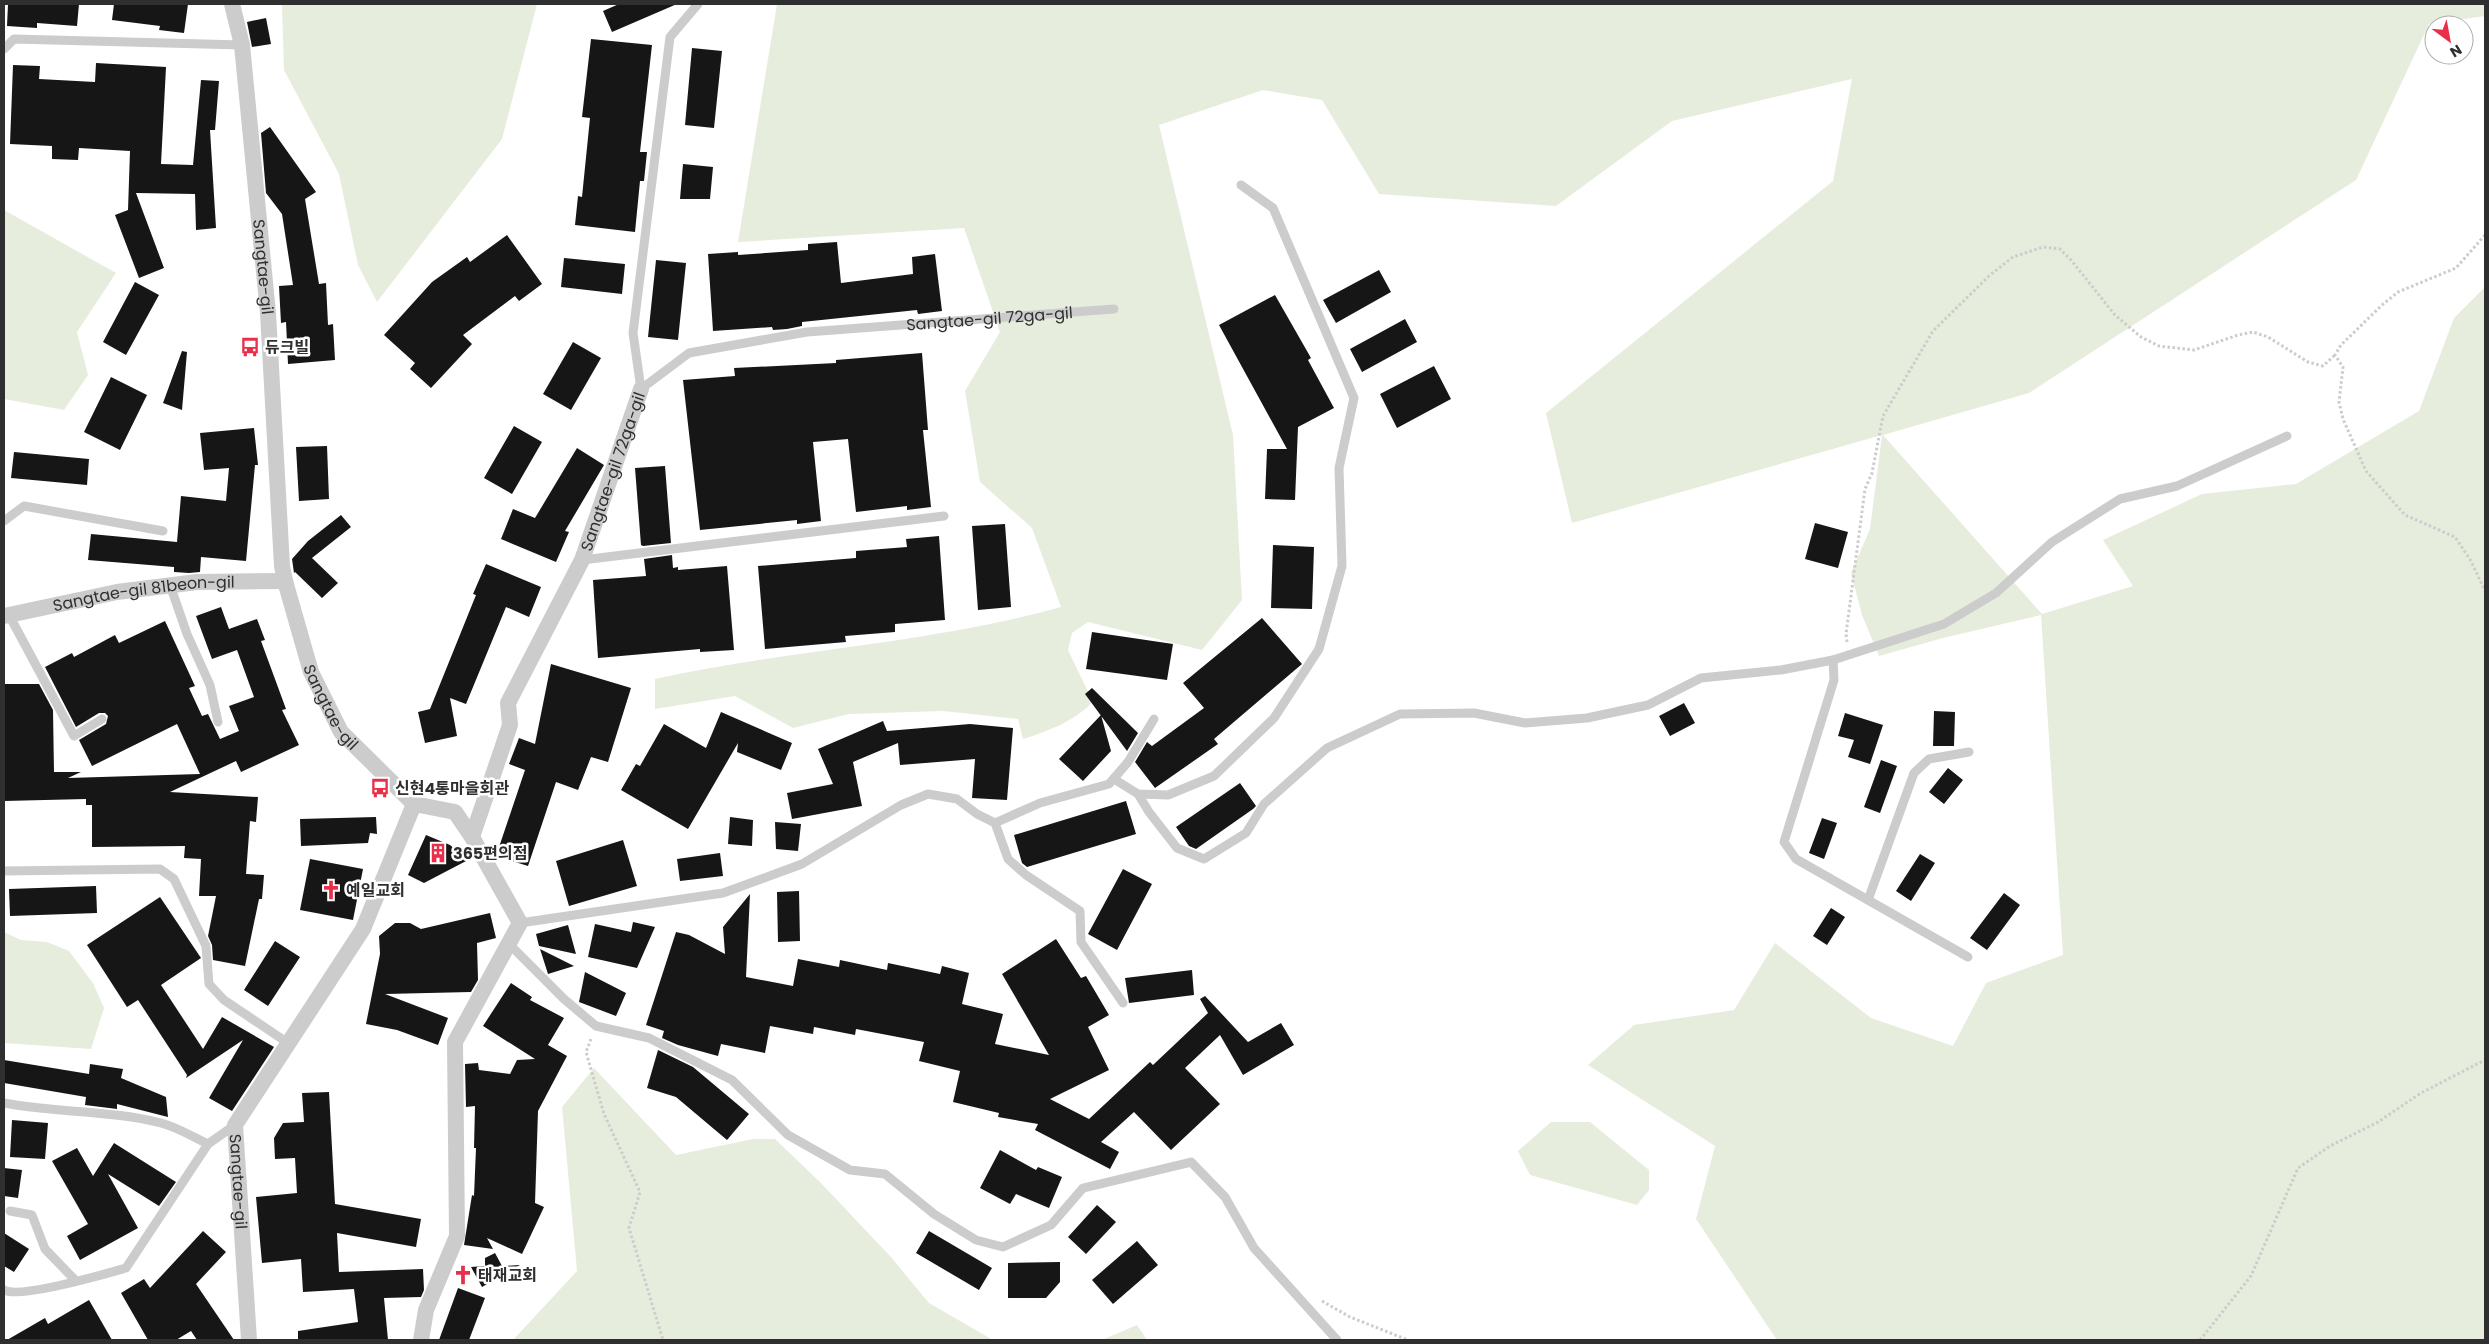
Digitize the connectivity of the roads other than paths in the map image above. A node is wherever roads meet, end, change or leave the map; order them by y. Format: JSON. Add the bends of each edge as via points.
{"nodes":[{"id":1,"x":232,"y":4,"type":"edge"},
{"id":2,"x":698,"y":4,"type":"edge"},
{"id":3,"x":4,"y":37,"type":"edge"},
{"id":4,"x":14,"y":39,"type":"junction"},
{"id":5,"x":242,"y":45,"type":"junction"},
{"id":6,"x":4,"y":49,"type":"edge"},
{"id":7,"x":1241,"y":185,"type":"dead end"},
{"id":8,"x":1114,"y":309,"type":"dead end"},
{"id":9,"x":641,"y":389,"type":"junction"},
{"id":10,"x":2287,"y":436,"type":"dead end"},
{"id":11,"x":944,"y":516,"type":"dead end"},
{"id":12,"x":4,"y":521,"type":"edge"},
{"id":13,"x":163,"y":531,"type":"dead end"},
{"id":14,"x":582,"y":560,"type":"junction"},
{"id":15,"x":285,"y":582,"type":"junction"},
{"id":16,"x":170,"y":585,"type":"junction"},
{"id":17,"x":6,"y":616,"type":"edge"},
{"id":18,"x":1833,"y":660,"type":"junction"},
{"id":19,"x":102,"y":719,"type":"dead end"},
{"id":20,"x":1154,"y":719,"type":"dead end"},
{"id":21,"x":218,"y":722,"type":"dead end"},
{"id":22,"x":1969,"y":752,"type":"dead end"},
{"id":23,"x":1114,"y":779,"type":"junction"},
{"id":24,"x":1138,"y":794,"type":"junction"},
{"id":25,"x":414,"y":804,"type":"junction"},
{"id":26,"x":995,"y":823,"type":"junction"},
{"id":27,"x":472,"y":837,"type":"junction"},
{"id":28,"x":4,"y":871,"type":"edge"},
{"id":29,"x":1868,"y":900,"type":"junction"},
{"id":30,"x":520,"y":923,"type":"junction"},
{"id":31,"x":508,"y":944,"type":"junction"},
{"id":32,"x":1968,"y":957,"type":"dead end"},
{"id":33,"x":1123,"y":1002,"type":"dead end"},
{"id":34,"x":288,"y":1043,"type":"junction"},
{"id":35,"x":4,"y":1103,"type":"edge"},
{"id":36,"x":235,"y":1125,"type":"junction"},
{"id":37,"x":208,"y":1144,"type":"junction"},
{"id":38,"x":10,"y":1211,"type":"dead end"},
{"id":39,"x":76,"y":1281,"type":"junction"},
{"id":40,"x":4,"y":1290,"type":"edge"},
{"id":41,"x":249,"y":1340,"type":"edge"},
{"id":42,"x":421,"y":1340,"type":"edge"},
{"id":43,"x":1337,"y":1340,"type":"edge"}],
"edges":[{"from":1,"to":5,"type":"street","name":"Sangtae-gil"},
{"from":2,"to":9,"type":"lane","via":[[670,37],[633,333]]},
{"from":3,"to":4,"type":"lane"},
{"from":4,"to":5,"type":"lane"},
{"from":4,"to":6,"type":"lane"},
{"from":5,"to":15,"type":"street","name":"Sangtae-gil","via":[[268,313]]},
{"from":7,"to":24,"type":"lane","via":[[1273,208],[1354,398],[1339,468],[1342,566],[1319,649],[1274,718],[1214,776],[1168,795]]},
{"from":8,"to":9,"type":"lane","name":"Sangtae-gil 72ga-gil","via":[[807,332],[689,354]]},
{"from":9,"to":14,"type":"street","name":"Sangtae-gil 72ga-gil"},
{"from":10,"to":18,"type":"lane","via":[[2177,486],[2120,499],[2052,542],[1996,593],[1944,624]]},
{"from":11,"to":14,"type":"lane"},
{"from":12,"to":13,"type":"lane","via":[[24,506]]},
{"from":14,"to":27,"type":"street","name":"Sangtae-gil 72ga-gil","via":[[508,702],[510,726]]},
{"from":15,"to":16,"type":"street","name":"Sangtae-gil 81beon-gil"},
{"from":15,"to":25,"type":"street","name":"Sangtae-gil","via":[[312,672],[341,732]]},
{"from":16,"to":17,"type":"street","name":"Sangtae-gil 81beon-gil","via":[[117,592]]},
{"from":16,"to":21,"type":"lane","via":[[210,685]]},
{"from":17,"to":19,"type":"lane","via":[[74,736]]},
{"from":18,"to":24,"type":"lane","via":[[1781,670],[1701,678],[1648,705],[1587,718],[1525,723],[1474,712],[1400,714],[1326,748],[1264,804],[1246,833],[1204,859],[1177,848]]},
{"from":18,"to":29,"type":"lane","via":[[1834,680],[1784,842],[1796,859]]},
{"from":20,"to":23,"type":"lane"},
{"from":22,"to":29,"type":"lane","via":[[1929,759],[1914,773]]},
{"from":23,"to":24,"type":"lane"},
{"from":23,"to":26,"type":"lane","via":[[1109,784],[1040,803]]},
{"from":25,"to":27,"type":"street","via":[[455,812]]},
{"from":25,"to":34,"type":"street","name":"Sangtae-gil","via":[[363,929]]},
{"from":26,"to":30,"type":"lane","via":[[957,799],[928,794],[901,805],[802,864],[723,893]]},
{"from":26,"to":33,"type":"lane","via":[[1008,859],[1080,911],[1081,942]]},
{"from":27,"to":30,"type":"street"},
{"from":28,"to":34,"type":"lane","via":[[160,869],[174,879],[206,946],[209,984],[224,1000]]},
{"from":29,"to":32,"type":"lane"},
{"from":30,"to":31,"type":"street"},
{"from":31,"to":42,"type":"street","via":[[454,1042],[457,1236],[426,1310]]},
{"from":31,"to":43,"type":"lane","via":[[596,1026],[649,1038],[732,1080],[788,1135],[850,1170],[885,1174],[934,1214],[976,1240],[1004,1247],[1051,1225],[1083,1188],[1191,1162],[1225,1197],[1254,1248]]},
{"from":34,"to":36,"type":"street","name":"Sangtae-gil"},
{"from":35,"to":37,"type":"lane","via":[[38,1110],[117,1115],[164,1124]]},
{"from":36,"to":37,"type":"lane"},
{"from":36,"to":41,"type":"street","name":"Sangtae-gil"},
{"from":37,"to":39,"type":"lane","via":[[126,1268]]},
{"from":38,"to":39,"type":"lane","via":[[32,1215],[45,1249]]},
{"from":39,"to":40,"type":"lane","via":[[10,1294]]}]}
